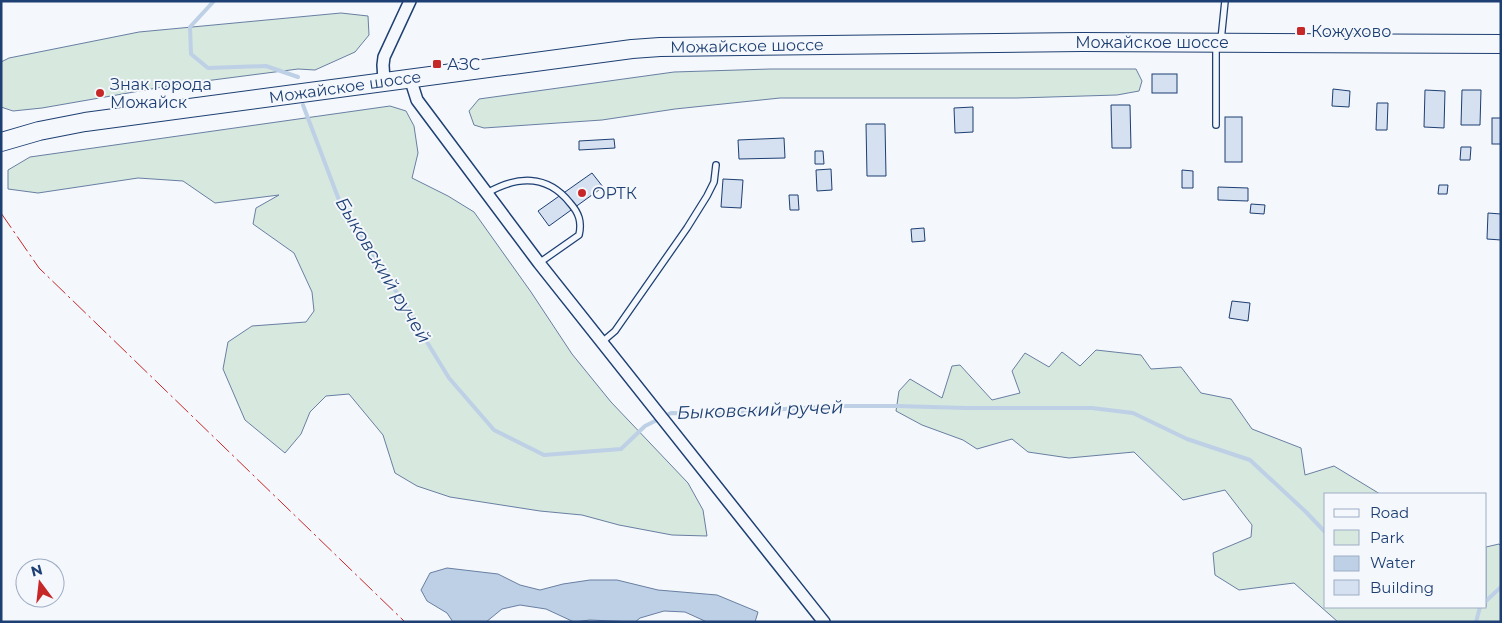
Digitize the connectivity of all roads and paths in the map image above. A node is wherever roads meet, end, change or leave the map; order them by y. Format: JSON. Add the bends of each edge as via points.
{"nodes":[{"id":1,"x":410,"y":1,"type":"edge"},
{"id":2,"x":1225,"y":1,"type":"edge"},
{"id":3,"x":1219,"y":42,"type":"junction"},
{"id":4,"x":1501,"y":44,"type":"edge"},
{"id":5,"x":410,"y":78,"type":"junction"},
{"id":6,"x":384,"y":81,"type":"junction"},
{"id":7,"x":1216,"y":125,"type":"dead end"},
{"id":8,"x":1,"y":142,"type":"edge"},
{"id":9,"x":716,"y":165,"type":"dead end"},
{"id":10,"x":487,"y":193,"type":"junction"},
{"id":11,"x":539,"y":263,"type":"junction"},
{"id":12,"x":602,"y":342,"type":"junction"},
{"id":13,"x":824,"y":622,"type":"edge"}],
"edges":[{"from":1,"to":6,"type":"street","via":[[384,58]]},
{"from":2,"to":3,"type":"lane"},
{"from":3,"to":4,"type":"main road","name":"Можайское шоссе"},
{"from":3,"to":5,"type":"main road","name":"Можайское шоссе","via":[[660,47]]},
{"from":3,"to":7,"type":"lane"},
{"from":5,"to":6,"type":"main road","name":"Можайское шоссе"},
{"from":5,"to":10,"type":"street","via":[[417,100]]},
{"from":6,"to":8,"type":"main road","name":"Можайское шоссе","via":[[85,122]]},
{"from":9,"to":12,"type":"lane","via":[[714,182],[687,228],[615,331]]},
{"from":10,"to":11,"type":"street"},
{"from":10,"to":11,"type":"lane","via":[[510,182],[536,181],[556,189],[574,208],[581,225],[579,235]]},
{"from":11,"to":12,"type":"street"},
{"from":12,"to":13,"type":"street"}]}
